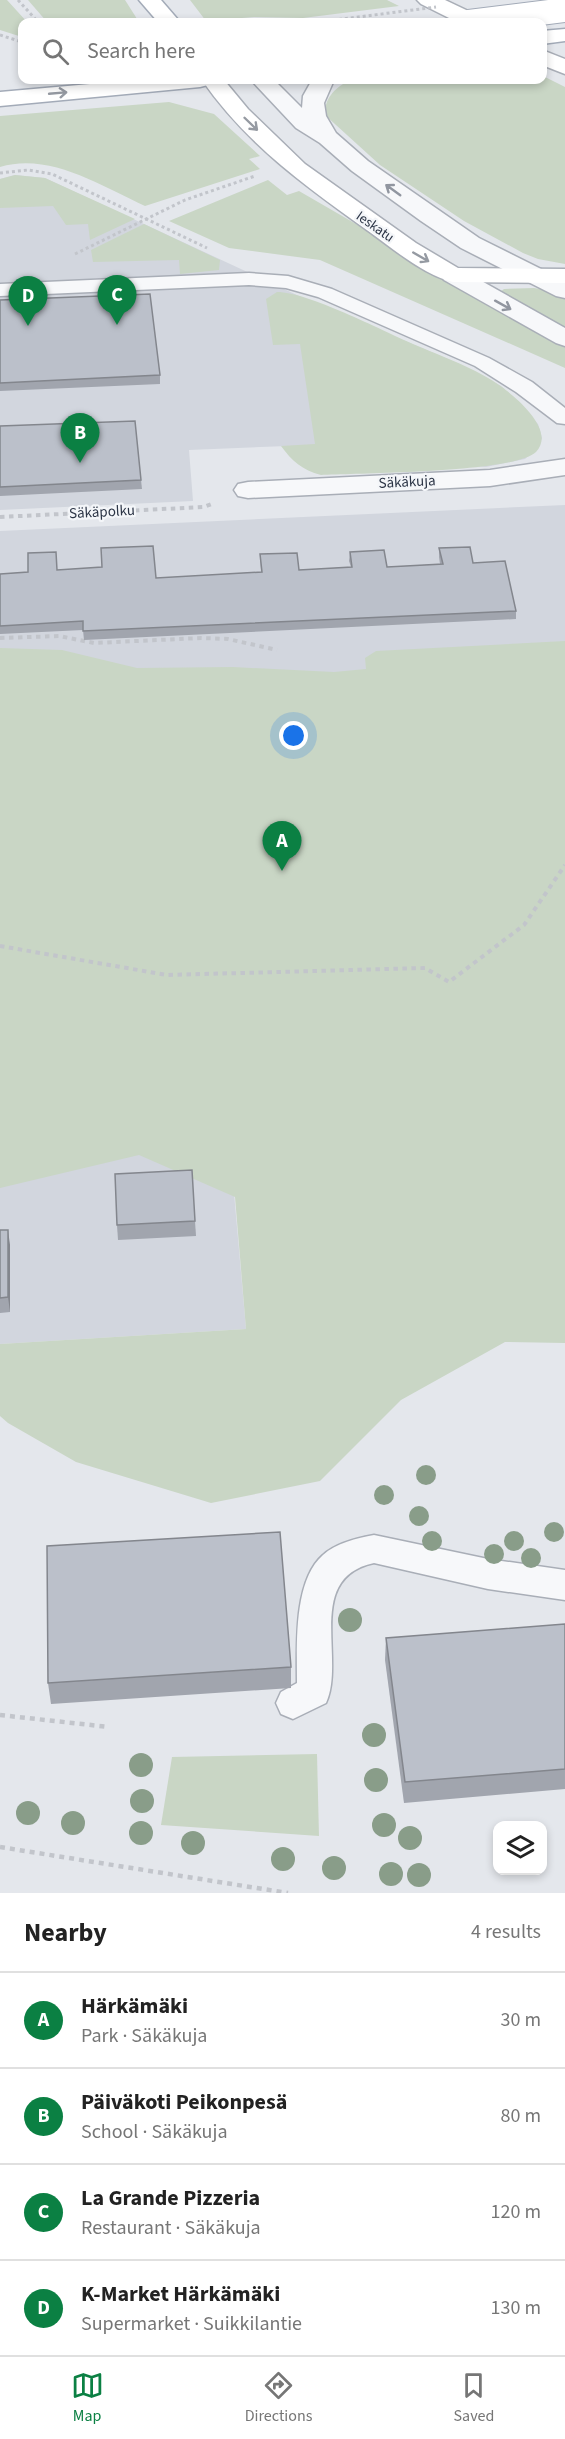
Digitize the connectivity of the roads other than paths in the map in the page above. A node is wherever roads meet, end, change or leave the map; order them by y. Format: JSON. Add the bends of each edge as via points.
{"nodes":[{"id":1,"x":150,"y":0,"type":"edge"},
{"id":2,"x":437,"y":3,"type":"edge"},
{"id":3,"x":565,"y":10,"type":"edge"},
{"id":4,"x":166,"y":18,"type":"edge"},
{"id":5,"x":464,"y":18,"type":"edge"},
{"id":6,"x":502,"y":18,"type":"edge"},
{"id":7,"x":565,"y":35,"type":"edge"},
{"id":8,"x":547,"y":37,"type":"edge"},
{"id":9,"x":547,"y":58,"type":"edge"},
{"id":10,"x":565,"y":67,"type":"edge"},
{"id":11,"x":158,"y":84,"type":"edge"},
{"id":12,"x":216,"y":84,"type":"edge"},
{"id":13,"x":266,"y":84,"type":"edge"},
{"id":14,"x":320,"y":84,"type":"edge"},
{"id":15,"x":0,"y":99,"type":"edge"},
{"id":16,"x":328,"y":138,"type":"junction"},
{"id":17,"x":453,"y":275,"type":"junction"},
{"id":18,"x":532,"y":275,"type":"junction"},
{"id":19,"x":565,"y":276,"type":"edge"},
{"id":20,"x":0,"y":290,"type":"edge"},
{"id":21,"x":565,"y":291,"type":"edge"},
{"id":22,"x":565,"y":338,"type":"edge"},
{"id":23,"x":565,"y":418,"type":"edge"},
{"id":24,"x":565,"y":467,"type":"edge"},
{"id":25,"x":248,"y":490,"type":"dead end"},
{"id":26,"x":565,"y":1585,"type":"edge"},
{"id":27,"x":293,"y":1703,"type":"dead end"}],
"edges":[{"from":1,"to":4,"type":"main road"},
{"from":2,"to":5,"type":"main road"},
{"from":3,"to":6,"type":"main road","bridge":true},
{"from":7,"to":8,"type":"main road"},
{"from":9,"to":10,"type":"main road"},
{"from":15,"to":11,"type":"main road","one_way":true},
{"from":12,"to":17,"type":"main road","name":"Ieskatu","one_way":true,"via":[[240,114],[297,168],[407,248]]},
{"from":13,"to":16,"type":"street","via":[[304,123]]},
{"from":14,"to":16,"type":"street","via":[[314,92],[312,107],[314,118]]},
{"from":18,"to":16,"type":"street","one_way":true,"via":[[470,243],[429,216]]},
{"from":17,"to":18,"type":"main road"},
{"from":17,"to":22,"type":"street","name":"Ieskatu","one_way":true},
{"from":18,"to":19,"type":"main road"},
{"from":18,"to":21,"type":"street"},
{"from":20,"to":23,"type":"lane","via":[[249,279],[288,282],[325,293],[483,362]]},
{"from":24,"to":25,"type":"street","name":"Säkäkuja","via":[[490,478]]},
{"from":26,"to":27,"type":"lane","via":[[488,1574],[374,1549],[360,1551],[327,1574],[317,1604],[314,1692]]}]}
